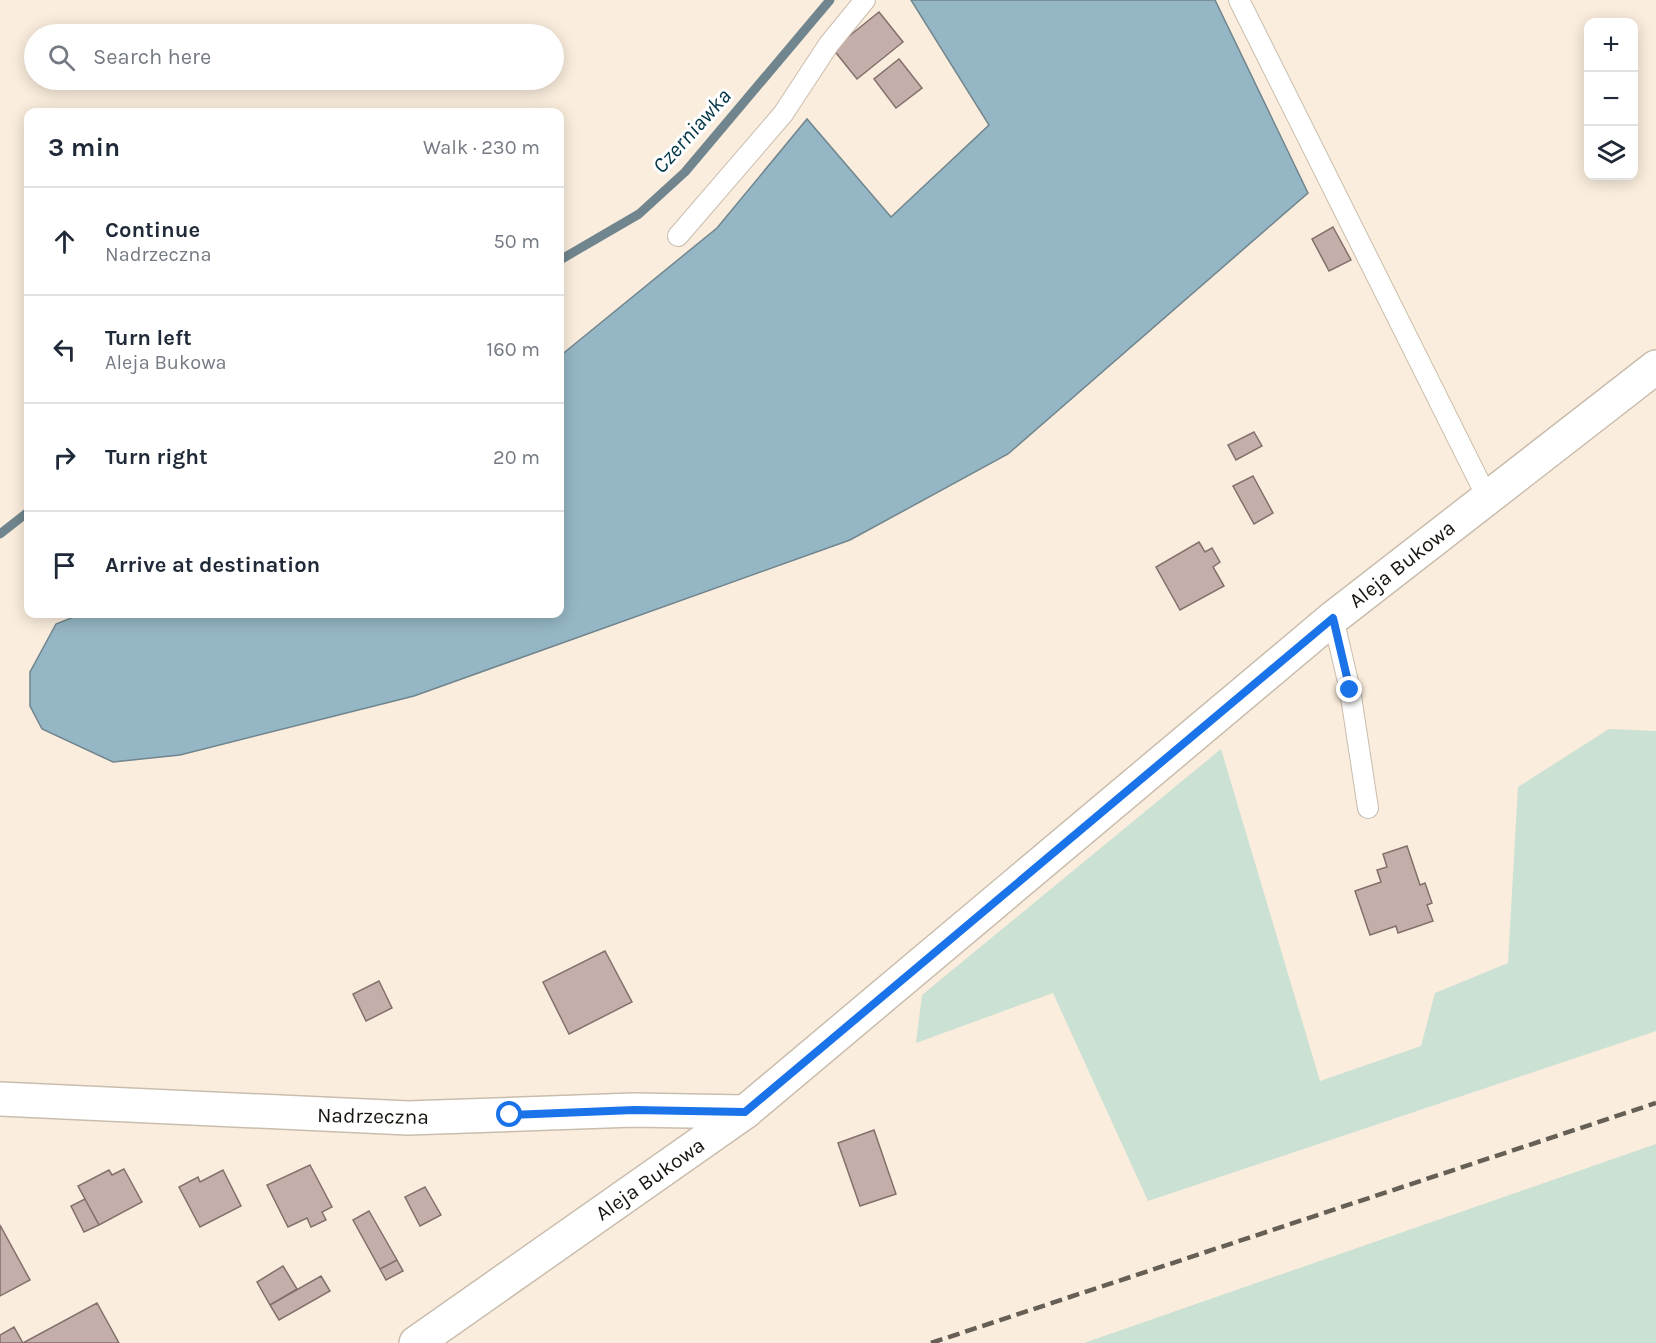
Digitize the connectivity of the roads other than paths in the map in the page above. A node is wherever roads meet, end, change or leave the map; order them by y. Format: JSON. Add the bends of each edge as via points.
{"nodes":[{"id":1,"x":865,"y":0,"type":"edge"},
{"id":2,"x":1239,"y":0,"type":"edge"},
{"id":3,"x":678,"y":236,"type":"dead end"},
{"id":4,"x":1656,"y":367,"type":"edge"},
{"id":5,"x":1486,"y":497,"type":"junction"},
{"id":6,"x":1333,"y":618,"type":"junction"},
{"id":7,"x":1368,"y":808,"type":"dead end"},
{"id":8,"x":0,"y":1100,"type":"edge"},
{"id":9,"x":745,"y":1112,"type":"junction"},
{"id":10,"x":416,"y":1343,"type":"edge"}],
"edges":[{"from":1,"to":3,"type":"lane","via":[[829,44],[783,114]]},
{"from":2,"to":5,"type":"lane"},
{"from":4,"to":5,"type":"street","name":"Aleja Bukowa"},
{"from":5,"to":6,"type":"street","name":"Aleja Bukowa"},
{"from":6,"to":7,"type":"lane","via":[[1350,690]]},
{"from":6,"to":9,"type":"street","name":"Aleja Bukowa"},
{"from":8,"to":9,"type":"street","name":"Nadrzeczna","via":[[408,1118],[634,1110]]},
{"from":9,"to":10,"type":"street","name":"Aleja Bukowa"}]}
